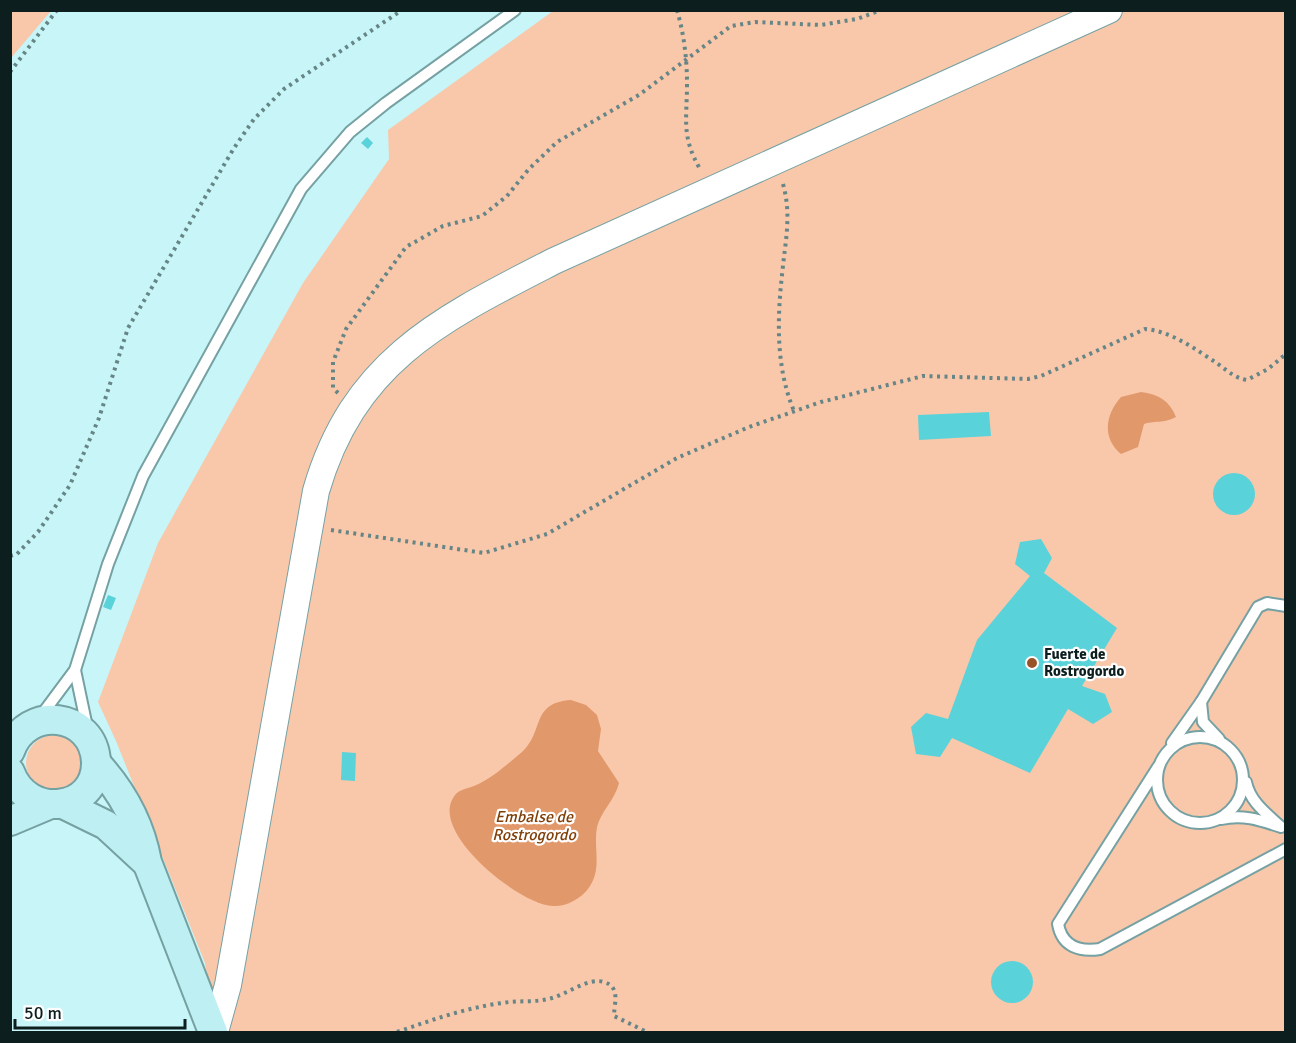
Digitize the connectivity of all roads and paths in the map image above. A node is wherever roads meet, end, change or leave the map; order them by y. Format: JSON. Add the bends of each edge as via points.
{"nodes":[{"id":1,"x":57,"y":10,"type":"edge"},
{"id":2,"x":402,"y":10,"type":"edge"},
{"id":3,"x":515,"y":10,"type":"edge"},
{"id":4,"x":677,"y":10,"type":"edge"},
{"id":5,"x":881,"y":10,"type":"edge"},
{"id":6,"x":1109,"y":10,"type":"edge"},
{"id":7,"x":686,"y":62,"type":"junction"},
{"id":8,"x":10,"y":72,"type":"edge"},
{"id":9,"x":777,"y":160,"type":"junction"},
{"id":10,"x":703,"y":194,"type":"junction"},
{"id":11,"x":1286,"y":354,"type":"edge"},
{"id":12,"x":352,"y":410,"type":"junction"},
{"id":13,"x":794,"y":411,"type":"junction"},
{"id":14,"x":309,"y":527,"type":"junction"},
{"id":15,"x":10,"y":556,"type":"edge"},
{"id":16,"x":1286,"y":606,"type":"edge"},
{"id":17,"x":75,"y":670,"type":"junction"},
{"id":18,"x":1201,"y":702,"type":"junction"},
{"id":19,"x":36,"y":722,"type":"junction"},
{"id":20,"x":1221,"y":741,"type":"junction"},
{"id":21,"x":10,"y":751,"type":"edge"},
{"id":22,"x":1167,"y":751,"type":"junction"},
{"id":23,"x":93,"y":752,"type":"junction"},
{"id":24,"x":1158,"y":768,"type":"junction"},
{"id":25,"x":10,"y":772,"type":"edge"},
{"id":26,"x":1244,"y":773,"type":"junction"},
{"id":27,"x":55,"y":804,"type":"junction"},
{"id":28,"x":1218,"y":820,"type":"junction"},
{"id":29,"x":10,"y":821,"type":"edge"},
{"id":30,"x":1283,"y":828,"type":"edge"},
{"id":31,"x":1286,"y":849,"type":"edge"},
{"id":32,"x":147,"y":862,"type":"junction"},
{"id":33,"x":214,"y":1032,"type":"edge"},
{"id":34,"x":398,"y":1032,"type":"edge"},
{"id":35,"x":647,"y":1032,"type":"edge"}],
"edges":[{"from":1,"to":8,"type":"path"},
{"from":2,"to":15,"type":"path","via":[[284,89],[254,119],[129,328],[99,418],[70,485],[38,532],[17,554]]},
{"from":3,"to":17,"type":"lane","via":[[350,132],[301,189],[143,476],[108,564]]},
{"from":4,"to":7,"type":"path"},
{"from":5,"to":7,"type":"path","via":[[821,25],[755,22],[731,26]]},
{"from":6,"to":9,"type":"street"},
{"from":7,"to":10,"type":"path","via":[[688,149],[702,174]]},
{"from":7,"to":12,"type":"path","via":[[639,95],[557,142],[507,196],[482,216],[443,226],[406,247],[346,329],[333,362],[333,388]]},
{"from":9,"to":10,"type":"street"},
{"from":9,"to":13,"type":"path","via":[[789,219],[779,346],[786,392]]},
{"from":10,"to":12,"type":"street","via":[[554,261],[454,314],[396,355]]},
{"from":11,"to":13,"type":"path","via":[[1247,380],[1236,378],[1159,330],[1145,329],[1041,376],[924,376]]},
{"from":12,"to":14,"type":"street","via":[[324,463]]},
{"from":13,"to":14,"type":"path","via":[[677,458],[546,534],[484,553]]},
{"from":14,"to":33,"type":"street","via":[[228,985]]},
{"from":16,"to":18,"type":"lane","via":[[1267,603],[1258,607]]},
{"from":17,"to":19,"type":"lane"},
{"from":17,"to":23,"type":"lane"},
{"from":18,"to":20,"type":"lane","via":[[1203,722]]},
{"from":18,"to":22,"type":"lane"},
{"from":19,"to":21,"type":"main road","via":[[17,736]]},
{"from":19,"to":23,"type":"main road","via":[[64,720],[82,731]]},
{"from":20,"to":22,"type":"lane","via":[[1198,736],[1179,741]]},
{"from":20,"to":26,"type":"lane","via":[[1238,756]]},
{"from":22,"to":24,"type":"lane"},
{"from":23,"to":27,"type":"main road","via":[[91,781],[85,790]]},
{"from":23,"to":32,"type":"main road","via":[[124,797],[143,840]]},
{"from":24,"to":28,"type":"lane","via":[[1157,787],[1163,803],[1177,818],[1198,824]]},
{"from":24,"to":31,"type":"lane","via":[[1058,924],[1060,936],[1069,945],[1084,951],[1100,949]]},
{"from":25,"to":27,"type":"main road","via":[[26,796]]},
{"from":26,"to":28,"type":"lane","via":[[1243,789],[1235,807]]},
{"from":26,"to":30,"type":"lane","via":[[1248,792]]},
{"from":27,"to":29,"type":"main road"},
{"from":27,"to":32,"type":"main road","via":[[106,825]]},
{"from":28,"to":30,"type":"lane","via":[[1234,816],[1253,818]]},
{"from":32,"to":33,"type":"main road"},
{"from":34,"to":35,"type":"path","via":[[458,1011],[549,999],[603,981],[613,987],[617,998],[614,1016]]}]}
